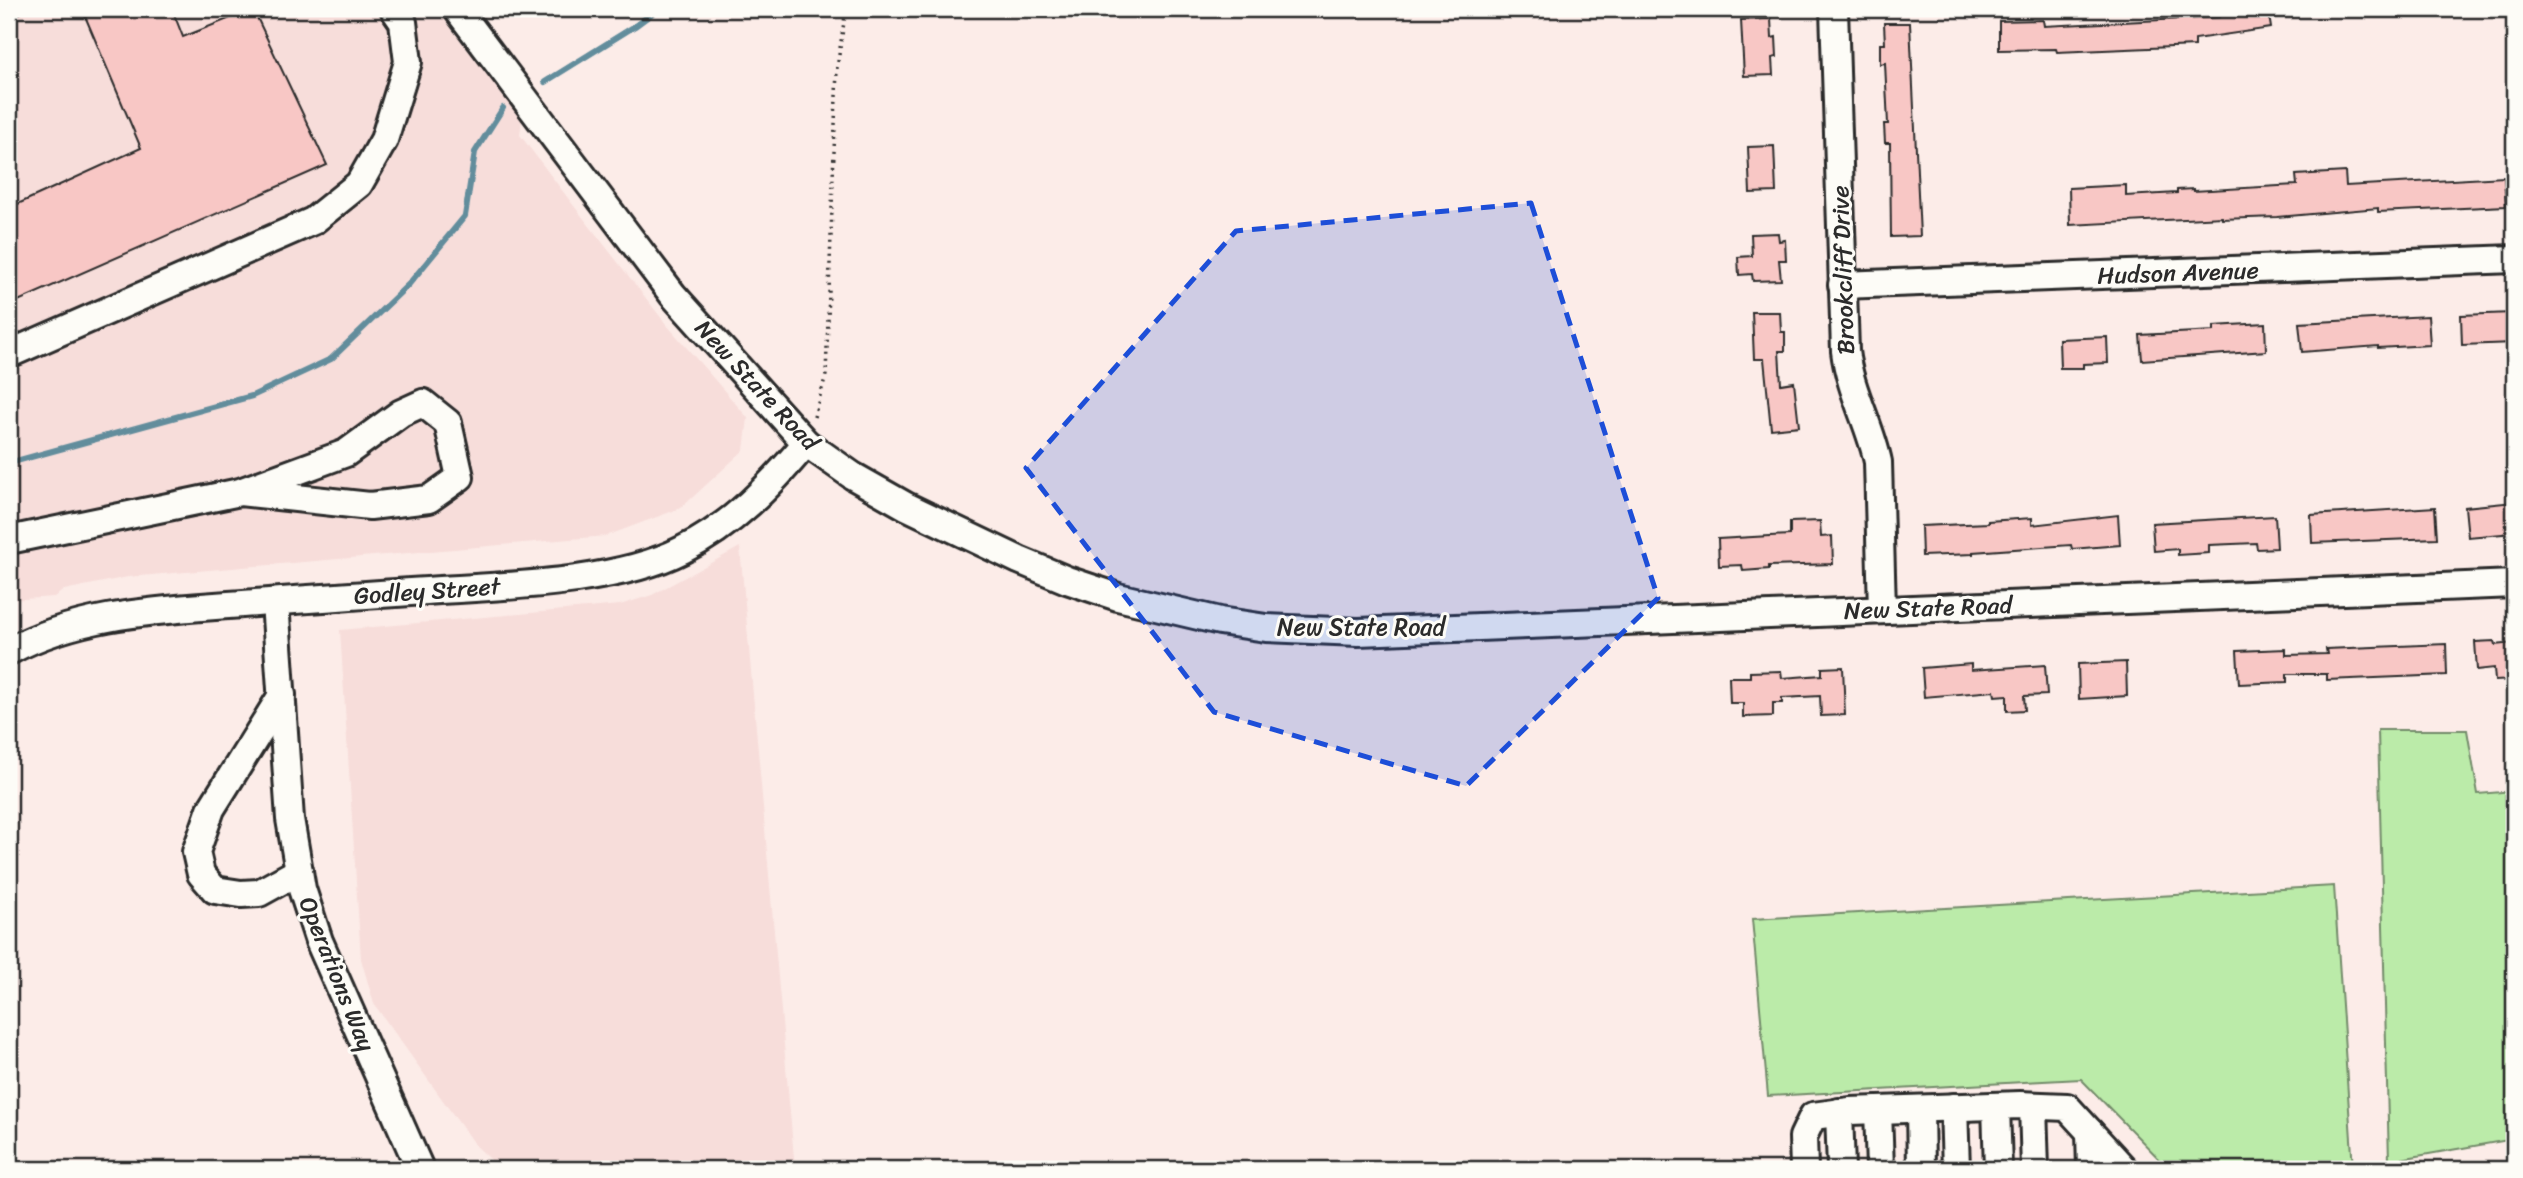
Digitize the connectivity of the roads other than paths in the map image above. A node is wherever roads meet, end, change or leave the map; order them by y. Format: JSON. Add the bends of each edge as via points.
{"nodes":[{"id":1,"x":394,"y":9,"type":"edge"},
{"id":2,"x":457,"y":9,"type":"edge"},
{"id":3,"x":1834,"y":9,"type":"edge"},
{"id":4,"x":2514,"y":259,"type":"edge"},
{"id":5,"x":1842,"y":285,"type":"junction"},
{"id":6,"x":9,"y":354,"type":"edge"},
{"id":7,"x":806,"y":443,"type":"junction"},
{"id":8,"x":240,"y":492,"type":"junction"},
{"id":9,"x":9,"y":540,"type":"edge"},
{"id":10,"x":2514,"y":584,"type":"edge"},
{"id":11,"x":275,"y":601,"type":"junction"},
{"id":12,"x":1882,"y":610,"type":"junction"},
{"id":13,"x":9,"y":651,"type":"edge"},
{"id":14,"x":282,"y":695,"type":"junction"},
{"id":15,"x":299,"y":871,"type":"junction"},
{"id":16,"x":1996,"y":1106,"type":"junction"},
{"id":17,"x":2033,"y":1106,"type":"junction"},
{"id":18,"x":1954,"y":1107,"type":"junction"},
{"id":19,"x":1920,"y":1109,"type":"junction"},
{"id":20,"x":1878,"y":1110,"type":"junction"},
{"id":21,"x":1839,"y":1112,"type":"junction"},
{"id":22,"x":2090,"y":1132,"type":"junction"},
{"id":23,"x":420,"y":1169,"type":"edge"},
{"id":24,"x":1804,"y":1169,"type":"edge"},
{"id":25,"x":1842,"y":1169,"type":"edge"},
{"id":26,"x":1880,"y":1169,"type":"edge"},
{"id":27,"x":1921,"y":1169,"type":"edge"},
{"id":28,"x":1956,"y":1169,"type":"edge"},
{"id":29,"x":1998,"y":1169,"type":"edge"},
{"id":30,"x":2035,"y":1169,"type":"edge"},
{"id":31,"x":2091,"y":1169,"type":"edge"},
{"id":32,"x":2124,"y":1169,"type":"edge"}],
"edges":[{"from":1,"to":6,"type":"street","via":[[403,22],[408,62],[384,140],[359,184],[313,221]]},
{"from":2,"to":7,"type":"street","name":"New State Road","via":[[673,295]]},
{"from":3,"to":5,"type":"street","name":"Brookcliff Drive"},
{"from":4,"to":5,"type":"street","name":"Hudson Avenue"},
{"from":5,"to":12,"type":"street","name":"Brookcliff Drive","via":[[1847,370],[1878,462]]},
{"from":7,"to":11,"type":"street","name":"Godley Street","via":[[753,501],[714,530],[682,551],[632,568],[503,586]]},
{"from":7,"to":12,"type":"street","name":"New State Road","via":[[906,506],[1020,560],[1118,597],[1220,621],[1358,632]]},
{"from":8,"to":8,"type":"street","via":[[346,453],[401,413],[423,403],[448,423],[460,477],[429,499],[370,506]]},
{"from":8,"to":9,"type":"street"},
{"from":10,"to":12,"type":"street","name":"New State Road"},
{"from":11,"to":13,"type":"street","name":"Godley Street","via":[[146,611],[73,626]]},
{"from":11,"to":14,"type":"street","name":"Operations Way"},
{"from":14,"to":15,"type":"street","name":"Operations Way","via":[[290,819]]},
{"from":14,"to":15,"type":"street","via":[[211,809],[196,852],[201,874],[215,890],[259,893]]},
{"from":15,"to":23,"type":"street","name":"Operations Way","via":[[319,941]]},
{"from":16,"to":17,"type":"street"},
{"from":16,"to":18,"type":"street"},
{"from":16,"to":29,"type":"street"},
{"from":17,"to":22,"type":"street","via":[[2067,1107]]},
{"from":17,"to":30,"type":"street"},
{"from":18,"to":19,"type":"street"},
{"from":18,"to":28,"type":"street"},
{"from":19,"to":20,"type":"street"},
{"from":19,"to":27,"type":"street"},
{"from":20,"to":21,"type":"street"},
{"from":20,"to":26,"type":"street"},
{"from":21,"to":24,"type":"street","via":[[1813,1116],[1803,1137]]},
{"from":21,"to":25,"type":"street"},
{"from":22,"to":31,"type":"street"},
{"from":22,"to":32,"type":"street"}]}
